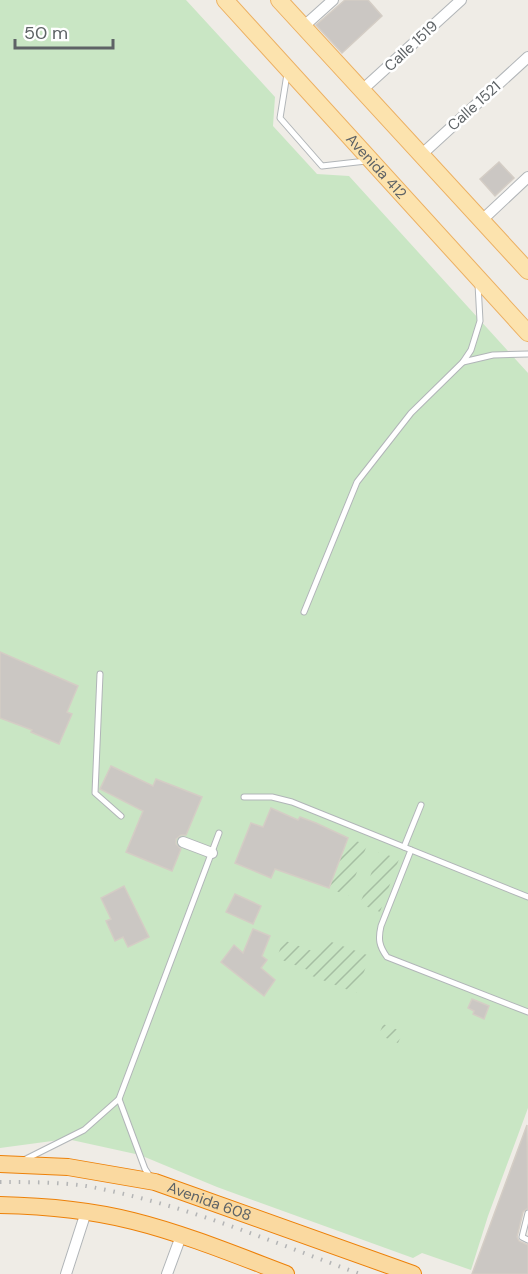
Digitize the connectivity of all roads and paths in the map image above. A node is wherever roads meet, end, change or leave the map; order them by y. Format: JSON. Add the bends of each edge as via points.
{"nodes":[{"id":1,"x":225,"y":0,"type":"edge"},
{"id":2,"x":279,"y":0,"type":"edge"},
{"id":3,"x":333,"y":0,"type":"edge"},
{"id":4,"x":461,"y":0,"type":"edge"},
{"id":5,"x":303,"y":27,"type":"junction"},
{"id":6,"x":528,"y":57,"type":"edge"},
{"id":7,"x":288,"y":69,"type":"junction"},
{"id":8,"x":361,"y":91,"type":"junction"},
{"id":9,"x":421,"y":155,"type":"junction"},
{"id":10,"x":371,"y":161,"type":"junction"},
{"id":11,"x":528,"y":177,"type":"edge"},
{"id":12,"x":481,"y":221,"type":"junction"},
{"id":13,"x":528,"y":271,"type":"edge"},
{"id":14,"x":477,"y":277,"type":"junction"},
{"id":15,"x":528,"y":333,"type":"edge"},
{"id":16,"x":528,"y":354,"type":"edge"},
{"id":17,"x":463,"y":362,"type":"junction"},
{"id":18,"x":304,"y":612,"type":"dead end"},
{"id":19,"x":100,"y":674,"type":"dead end"},
{"id":20,"x":244,"y":797,"type":"dead end"},
{"id":21,"x":421,"y":805,"type":"dead end"},
{"id":22,"x":120,"y":816,"type":"dead end"},
{"id":23,"x":219,"y":833,"type":"dead end"},
{"id":24,"x":183,"y":842,"type":"dead end"},
{"id":25,"x":404,"y":847,"type":"junction"},
{"id":26,"x":411,"y":850,"type":"junction"},
{"id":27,"x":212,"y":853,"type":"junction"},
{"id":28,"x":528,"y":897,"type":"edge"},
{"id":29,"x":528,"y":1012,"type":"edge"},
{"id":30,"x":119,"y":1099,"type":"junction"},
{"id":31,"x":17,"y":1163,"type":"junction"},
{"id":32,"x":0,"y":1164,"type":"edge"},
{"id":33,"x":155,"y":1182,"type":"junction"},
{"id":34,"x":0,"y":1205,"type":"edge"},
{"id":35,"x":86,"y":1212,"type":"junction"},
{"id":36,"x":528,"y":1213,"type":"edge"},
{"id":37,"x":182,"y":1236,"type":"junction"},
{"id":38,"x":528,"y":1240,"type":"edge"},
{"id":39,"x":276,"y":1272,"type":"edge"},
{"id":40,"x":66,"y":1274,"type":"edge"},
{"id":41,"x":168,"y":1274,"type":"edge"},
{"id":42,"x":413,"y":1274,"type":"edge"}],
"edges":[{"from":1,"to":7,"type":"main road","name":"Avenida 412"},
{"from":2,"to":5,"type":"main road"},
{"from":3,"to":5,"type":"street"},
{"from":4,"to":8,"type":"street","name":"Calle 1519"},
{"from":5,"to":8,"type":"main road"},
{"from":6,"to":9,"type":"street","name":"Calle 1521"},
{"from":7,"to":10,"type":"main road","name":"Avenida 412"},
{"from":7,"to":10,"type":"lane","via":[[279,118],[322,166]]},
{"from":8,"to":9,"type":"main road"},
{"from":9,"to":12,"type":"main road"},
{"from":10,"to":14,"type":"main road","name":"Avenida 412"},
{"from":11,"to":12,"type":"street"},
{"from":12,"to":13,"type":"main road"},
{"from":14,"to":15,"type":"main road","name":"Avenida 412"},
{"from":14,"to":17,"type":"lane","via":[[480,321]]},
{"from":16,"to":17,"type":"lane","via":[[493,355]]},
{"from":17,"to":18,"type":"lane","via":[[411,413],[357,482]]},
{"from":19,"to":22,"type":"lane","via":[[95,793]]},
{"from":20,"to":25,"type":"lane","via":[[292,802]]},
{"from":21,"to":25,"type":"lane"},
{"from":23,"to":27,"type":"lane"},
{"from":24,"to":27,"type":"street"},
{"from":25,"to":26,"type":"lane"},
{"from":26,"to":28,"type":"lane"},
{"from":26,"to":29,"type":"lane","via":[[381,926],[380,948],[387,957]]},
{"from":27,"to":30,"type":"lane"},
{"from":30,"to":31,"type":"lane","via":[[84,1130]]},
{"from":30,"to":33,"type":"lane","via":[[145,1169]]},
{"from":31,"to":32,"type":"highway","name":"Avenida 608"},
{"from":31,"to":33,"type":"highway","name":"Avenida 608"},
{"from":33,"to":42,"type":"highway","name":"Avenida 608"},
{"from":34,"to":35,"type":"highway"},
{"from":35,"to":37,"type":"highway"},
{"from":35,"to":40,"type":"street"},
{"from":36,"to":38,"type":"lane","via":[[522,1237]]},
{"from":37,"to":39,"type":"highway"},
{"from":37,"to":41,"type":"street"}]}
